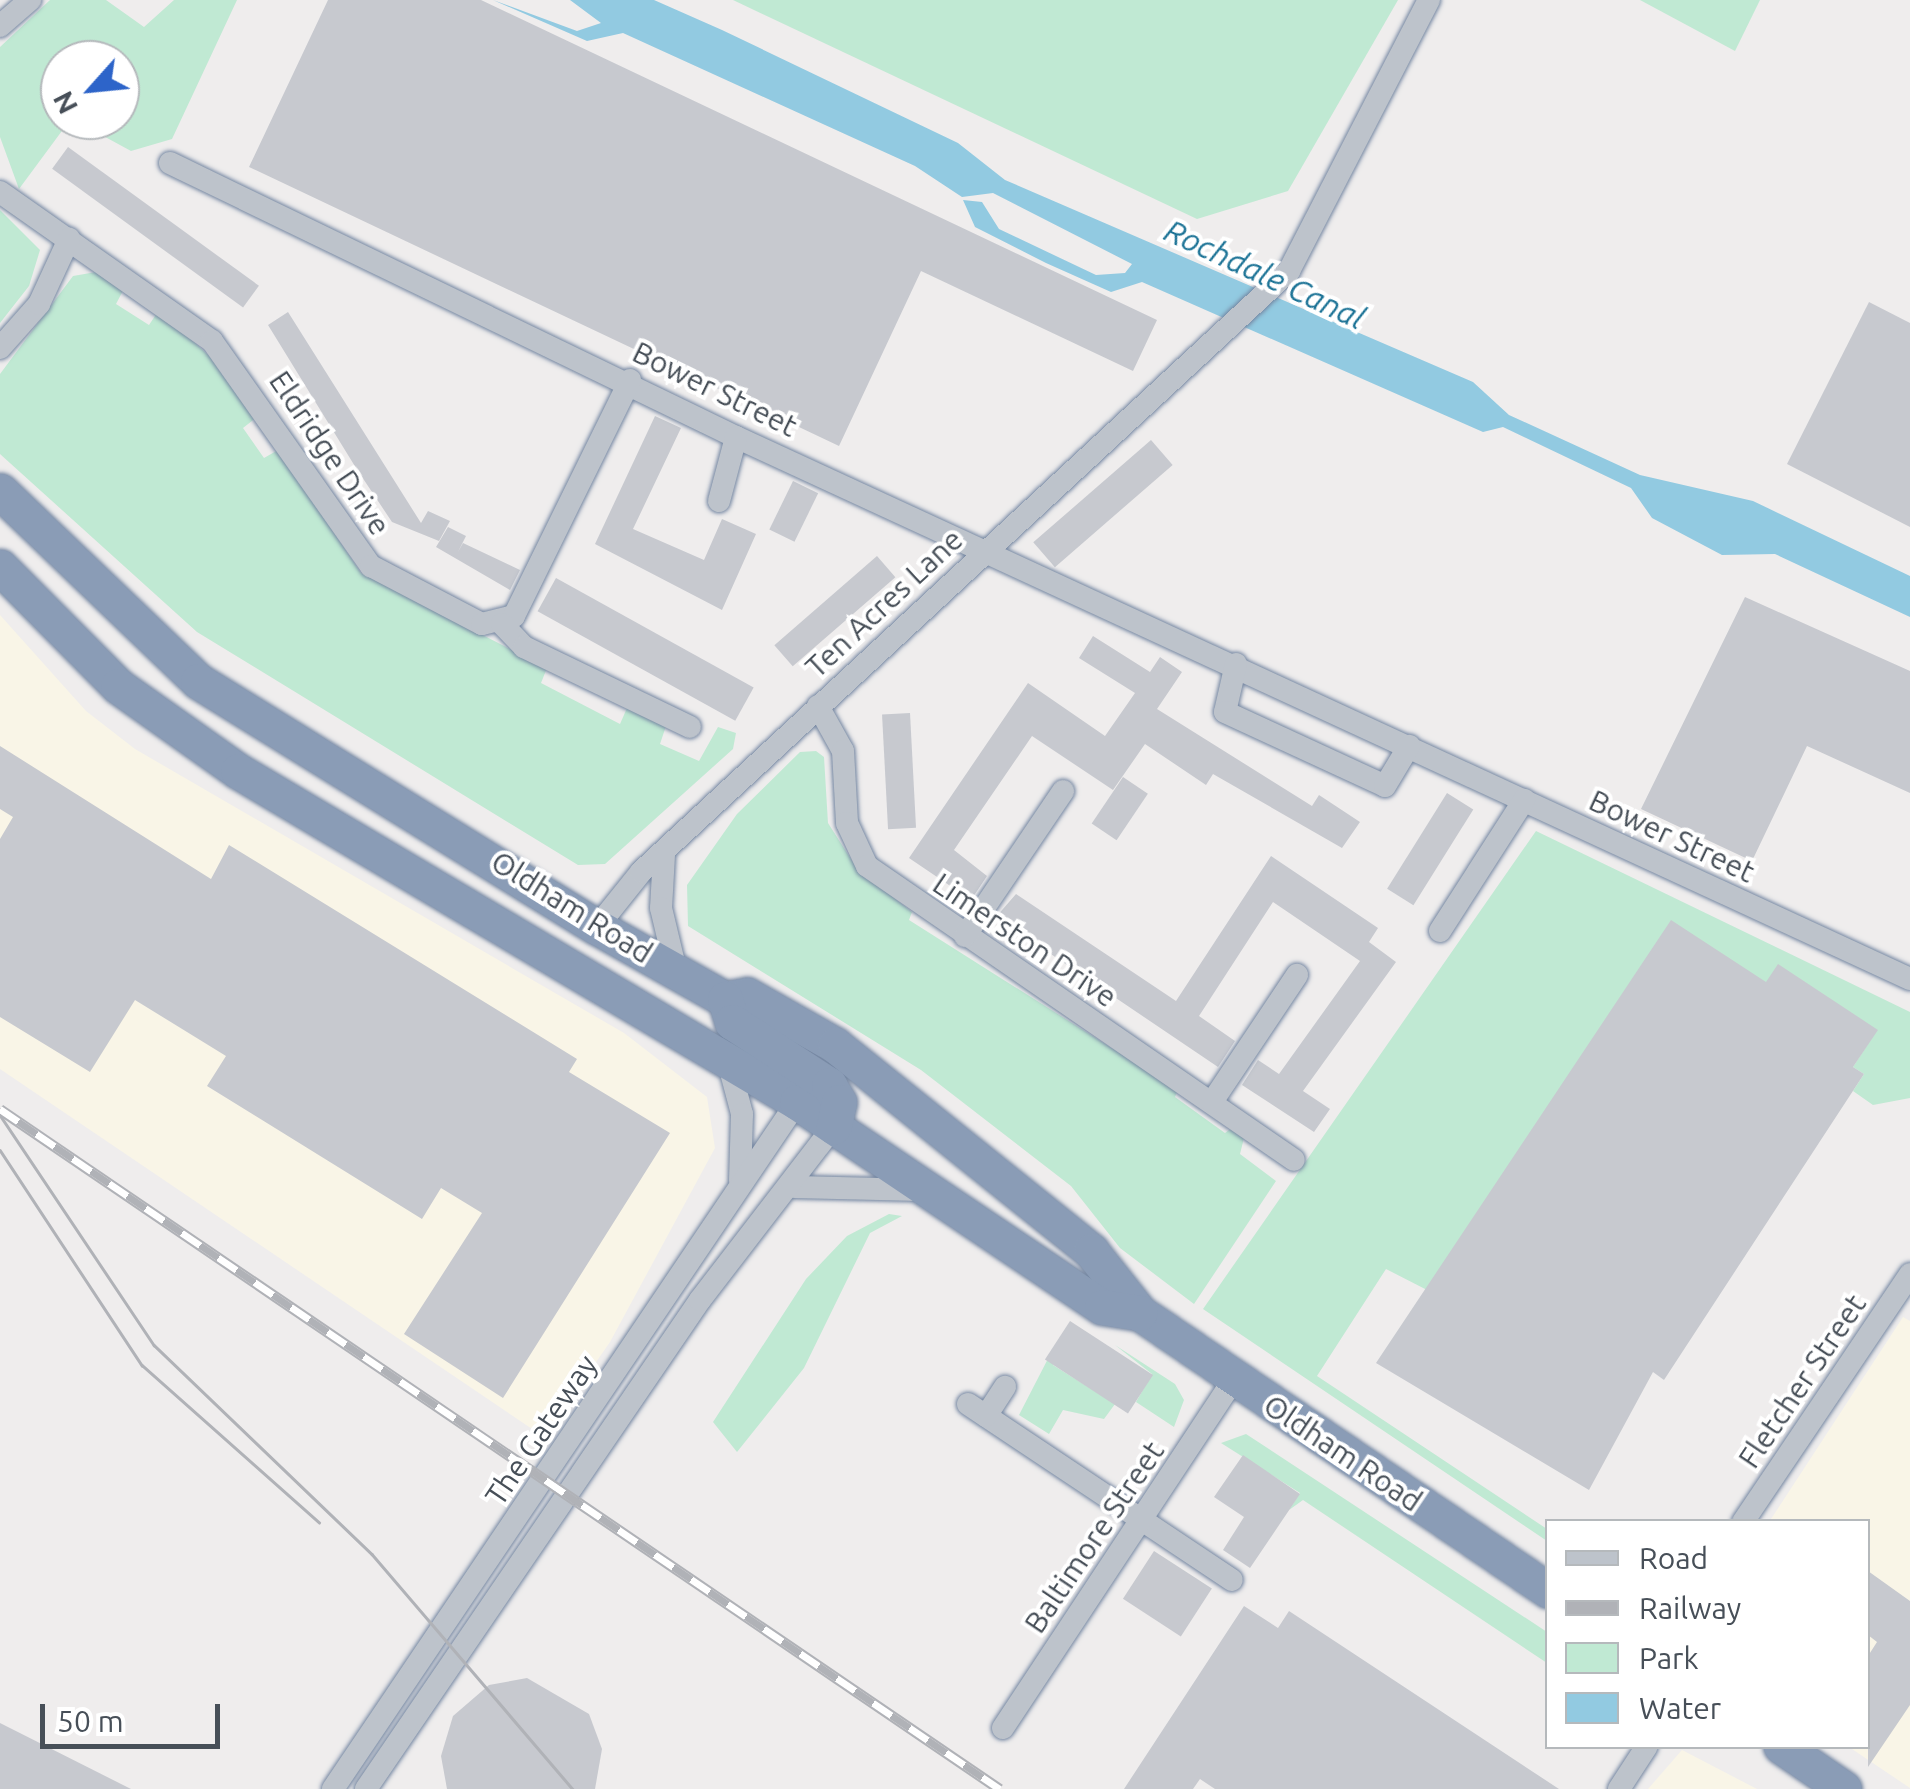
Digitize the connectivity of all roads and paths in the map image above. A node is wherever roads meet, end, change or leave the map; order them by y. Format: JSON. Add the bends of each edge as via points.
{"nodes":[{"id":1,"x":30,"y":0,"type":"edge"},
{"id":2,"x":1429,"y":0,"type":"edge"},
{"id":3,"x":0,"y":26,"type":"edge"},
{"id":4,"x":170,"y":163,"type":"dead end"},
{"id":5,"x":0,"y":192,"type":"edge"},
{"id":6,"x":69,"y":239,"type":"junction"},
{"id":7,"x":0,"y":348,"type":"edge"},
{"id":8,"x":630,"y":380,"type":"junction"},
{"id":9,"x":736,"y":436,"type":"junction"},
{"id":10,"x":0,"y":492,"type":"edge"},
{"id":11,"x":719,"y":501,"type":"dead end"},
{"id":12,"x":987,"y":548,"type":"junction"},
{"id":13,"x":0,"y":567,"type":"edge"},
{"id":14,"x":502,"y":624,"type":"junction"},
{"id":15,"x":1236,"y":664,"type":"junction"},
{"id":16,"x":818,"y":706,"type":"junction"},
{"id":17,"x":690,"y":727,"type":"dead end"},
{"id":18,"x":1410,"y":746,"type":"junction"},
{"id":19,"x":1063,"y":791,"type":"dead end"},
{"id":20,"x":1524,"y":800,"type":"junction"},
{"id":21,"x":664,"y":854,"type":"junction"},
{"id":22,"x":597,"y":927,"type":"junction"},
{"id":23,"x":1440,"y":931,"type":"dead end"},
{"id":24,"x":965,"y":936,"type":"junction"},
{"id":25,"x":676,"y":971,"type":"junction"},
{"id":26,"x":572,"y":972,"type":"junction"},
{"id":27,"x":1297,"y":975,"type":"dead end"},
{"id":28,"x":1910,"y":979,"type":"edge"},
{"id":29,"x":729,"y":1065,"type":"junction"},
{"id":30,"x":816,"y":1073,"type":"junction"},
{"id":31,"x":1212,"y":1102,"type":"junction"},
{"id":32,"x":834,"y":1126,"type":"junction"},
{"id":33,"x":1294,"y":1160,"type":"dead end"},
{"id":34,"x":740,"y":1182,"type":"junction"},
{"id":35,"x":795,"y":1186,"type":"junction"},
{"id":36,"x":923,"y":1190,"type":"junction"},
{"id":37,"x":1907,"y":1284,"type":"edge"},
{"id":38,"x":1140,"y":1313,"type":"junction"},
{"id":39,"x":1234,"y":1379,"type":"junction"},
{"id":40,"x":1005,"y":1387,"type":"dead end"},
{"id":41,"x":1745,"y":1519,"type":"edge"},
{"id":42,"x":1142,"y":1521,"type":"junction"},
{"id":43,"x":1232,"y":1580,"type":"dead end"},
{"id":44,"x":1545,"y":1588,"type":"edge"},
{"id":45,"x":1003,"y":1728,"type":"dead end"},
{"id":46,"x":1645,"y":1749,"type":"edge"},
{"id":47,"x":1784,"y":1749,"type":"edge"},
{"id":48,"x":332,"y":1789,"type":"edge"},
{"id":49,"x":366,"y":1789,"type":"edge"},
{"id":50,"x":1618,"y":1789,"type":"edge"},
{"id":51,"x":1844,"y":1789,"type":"edge"}],
"edges":[{"from":1,"to":3,"type":"street"},
{"from":2,"to":12,"type":"street","name":"Ten Acres Lane","via":[[1289,271]]},
{"from":4,"to":8,"type":"street","name":"Bower Street"},
{"from":5,"to":6,"type":"street","name":"Eldridge Drive"},
{"from":6,"to":7,"type":"street","via":[[39,304]]},
{"from":6,"to":14,"type":"street","name":"Eldridge Drive","via":[[212,340],[371,566],[448,610]]},
{"from":8,"to":9,"type":"street","name":"Bower Street"},
{"from":8,"to":14,"type":"street","via":[[514,616]]},
{"from":9,"to":11,"type":"street"},
{"from":9,"to":12,"type":"street","name":"Bower Street"},
{"from":10,"to":22,"type":"highway","name":"Oldham Road","via":[[198,681]]},
{"from":12,"to":15,"type":"street","name":"Bower Street"},
{"from":12,"to":16,"type":"street","name":"Ten Acres Lane"},
{"from":13,"to":26,"type":"highway","name":"Oldham Road","via":[[118,686],[184,735]]},
{"from":14,"to":17,"type":"street","via":[[524,646]]},
{"from":15,"to":18,"type":"street","name":"Bower Street"},
{"from":15,"to":18,"type":"street","via":[[1225,712],[1385,786]]},
{"from":16,"to":21,"type":"street","name":"Ten Acres Lane"},
{"from":16,"to":24,"type":"street","name":"Limerston Drive","via":[[843,751],[854,849]]},
{"from":18,"to":20,"type":"street","name":"Bower Street"},
{"from":19,"to":24,"type":"street"},
{"from":20,"to":23,"type":"street"},
{"from":20,"to":28,"type":"street","name":"Bower Street"},
{"from":21,"to":22,"type":"street","name":"Ten Acres Lane"},
{"from":21,"to":25,"type":"street","via":[[661,908]]},
{"from":22,"to":25,"type":"highway","name":"Oldham Road"},
{"from":22,"to":26,"type":"highway"},
{"from":24,"to":31,"type":"street","name":"Limerston Drive"},
{"from":25,"to":30,"type":"highway","name":"Oldham Road","via":[[725,1000],[732,1022]]},
{"from":26,"to":29,"type":"highway","name":"Oldham Road"},
{"from":27,"to":31,"type":"street"},
{"from":29,"to":30,"type":"highway","name":"Oldham Road"},
{"from":29,"to":34,"type":"street","via":[[742,1114]]},
{"from":30,"to":32,"type":"highway","name":"Oldham Road"},
{"from":30,"to":34,"type":"street","name":"The Gateway"},
{"from":30,"to":38,"type":"highway","name":"Oldham Road","via":[[1090,1251]]},
{"from":31,"to":33,"type":"street","name":"Limerston Drive"},
{"from":32,"to":35,"type":"street","name":"The Gateway"},
{"from":32,"to":36,"type":"highway","name":"Oldham Road"},
{"from":34,"to":48,"type":"street","name":"The Gateway"},
{"from":35,"to":36,"type":"street"},
{"from":35,"to":49,"type":"street","name":"The Gateway","via":[[700,1300]]},
{"from":36,"to":38,"type":"highway","name":"Oldham Road","via":[[1102,1307]]},
{"from":37,"to":41,"type":"street","name":"Fletcher Street"},
{"from":38,"to":39,"type":"highway","name":"Oldham Road"},
{"from":39,"to":42,"type":"street","name":"Baltimore Street"},
{"from":39,"to":44,"type":"highway","name":"Oldham Road"},
{"from":40,"to":42,"type":"street","via":[[977,1410]]},
{"from":42,"to":43,"type":"street"},
{"from":42,"to":45,"type":"street","name":"Baltimore Street"},
{"from":46,"to":50,"type":"street"},
{"from":47,"to":51,"type":"highway"}]}
